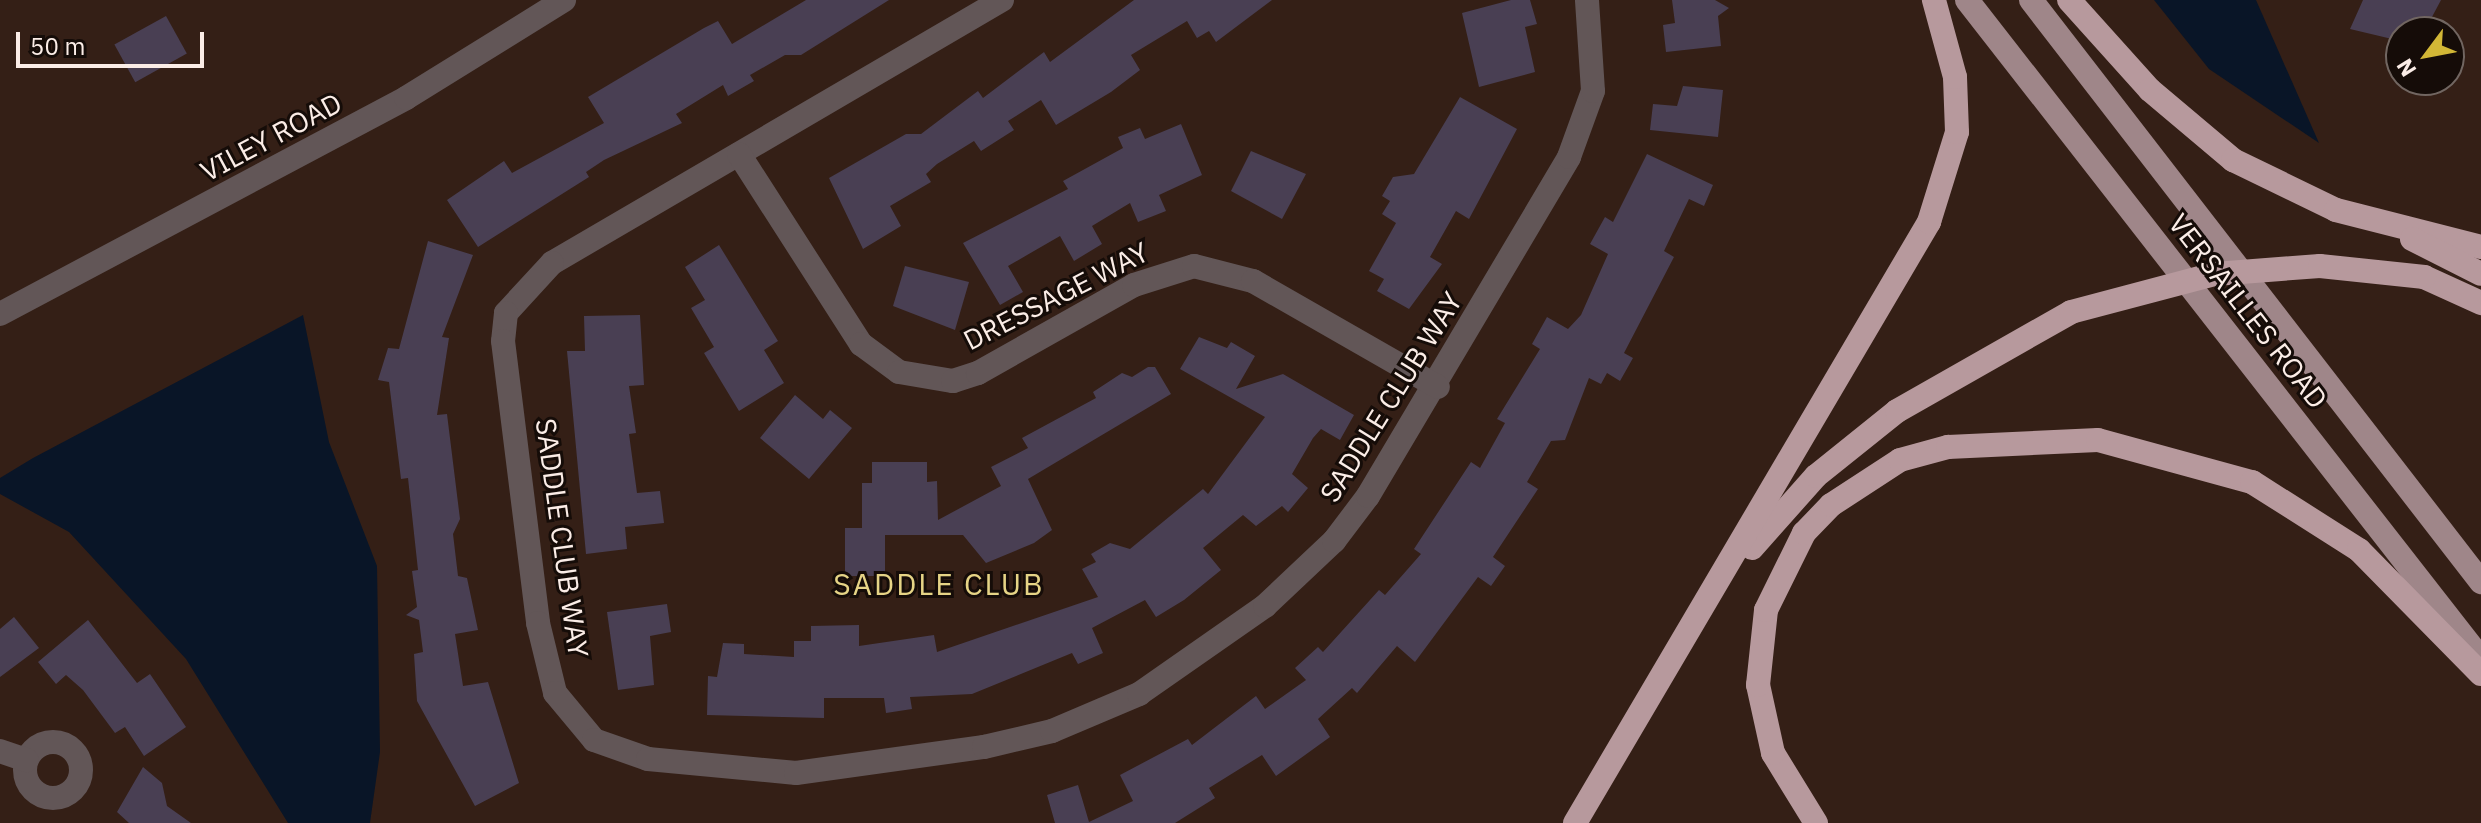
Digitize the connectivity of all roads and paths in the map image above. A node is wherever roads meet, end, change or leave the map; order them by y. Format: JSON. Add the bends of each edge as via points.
{"nodes":[{"id":1,"x":564,"y":0,"type":"edge"},
{"id":2,"x":1002,"y":0,"type":"edge"},
{"id":3,"x":1587,"y":0,"type":"edge"},
{"id":4,"x":1934,"y":0,"type":"edge"},
{"id":5,"x":1967,"y":0,"type":"edge"},
{"id":6,"x":2031,"y":0,"type":"edge"},
{"id":7,"x":2069,"y":0,"type":"edge"},
{"id":8,"x":739,"y":154,"type":"junction"},
{"id":9,"x":2386,"y":224,"type":"junction"},
{"id":10,"x":2481,"y":247,"type":"edge"},
{"id":11,"x":2481,"y":274,"type":"edge"},
{"id":12,"x":2481,"y":303,"type":"edge"},
{"id":13,"x":0,"y":314,"type":"edge"},
{"id":14,"x":1438,"y":387,"type":"junction"},
{"id":15,"x":2481,"y":582,"type":"edge"},
{"id":16,"x":1707,"y":602,"type":"junction"},
{"id":17,"x":2481,"y":659,"type":"edge"},
{"id":18,"x":2481,"y":674,"type":"edge"},
{"id":19,"x":0,"y":751,"type":"edge"},
{"id":20,"x":26,"y":760,"type":"dead end"},
{"id":21,"x":1575,"y":823,"type":"edge"},
{"id":22,"x":1816,"y":823,"type":"edge"}],
"edges":[{"from":1,"to":13,"type":"street","name":"VILEY ROAD","via":[[406,98]]},
{"from":2,"to":8,"type":"street","name":"SADDLE CLUB WAY"},
{"from":3,"to":14,"type":"street","name":"SADDLE CLUB WAY","via":[[1595,55],[1584,123]]},
{"from":4,"to":16,"type":"highway","via":[[1955,77],[1957,132],[1946,178],[1929,222]]},
{"from":5,"to":17,"type":"main road","name":"VERSAILLES ROAD"},
{"from":6,"to":15,"type":"main road","name":"VERSAILLES ROAD"},
{"from":7,"to":9,"type":"highway","via":[[2150,90],[2233,160],[2322,204]]},
{"from":8,"to":14,"type":"street","name":"DRESSAGE WAY","via":[[861,344],[899,372],[953,381],[978,373],[1134,285],[1194,266],[1253,281]]},
{"from":8,"to":14,"type":"street","name":"SADDLE CLUB WAY","via":[[552,263],[506,313],[503,341],[538,623],[555,693],[594,740],[648,759],[796,773],[881,767],[1052,731],[1139,694],[1265,606],[1334,541]]},
{"from":9,"to":10,"type":"highway"},
{"from":9,"to":11,"type":"highway"},
{"from":12,"to":16,"type":"highway","bridge":true,"via":[[2424,277],[2320,266],[2215,274],[2071,312],[1961,369],[1855,443],[1779,515]]},
{"from":16,"to":21,"type":"highway"},
{"from":18,"to":22,"type":"highway","via":[[2359,550],[2252,482],[2098,440],[1948,447],[1900,460],[1831,505],[1804,533],[1766,610],[1758,685],[1773,753]]},
{"from":19,"to":20,"type":"street"}]}
